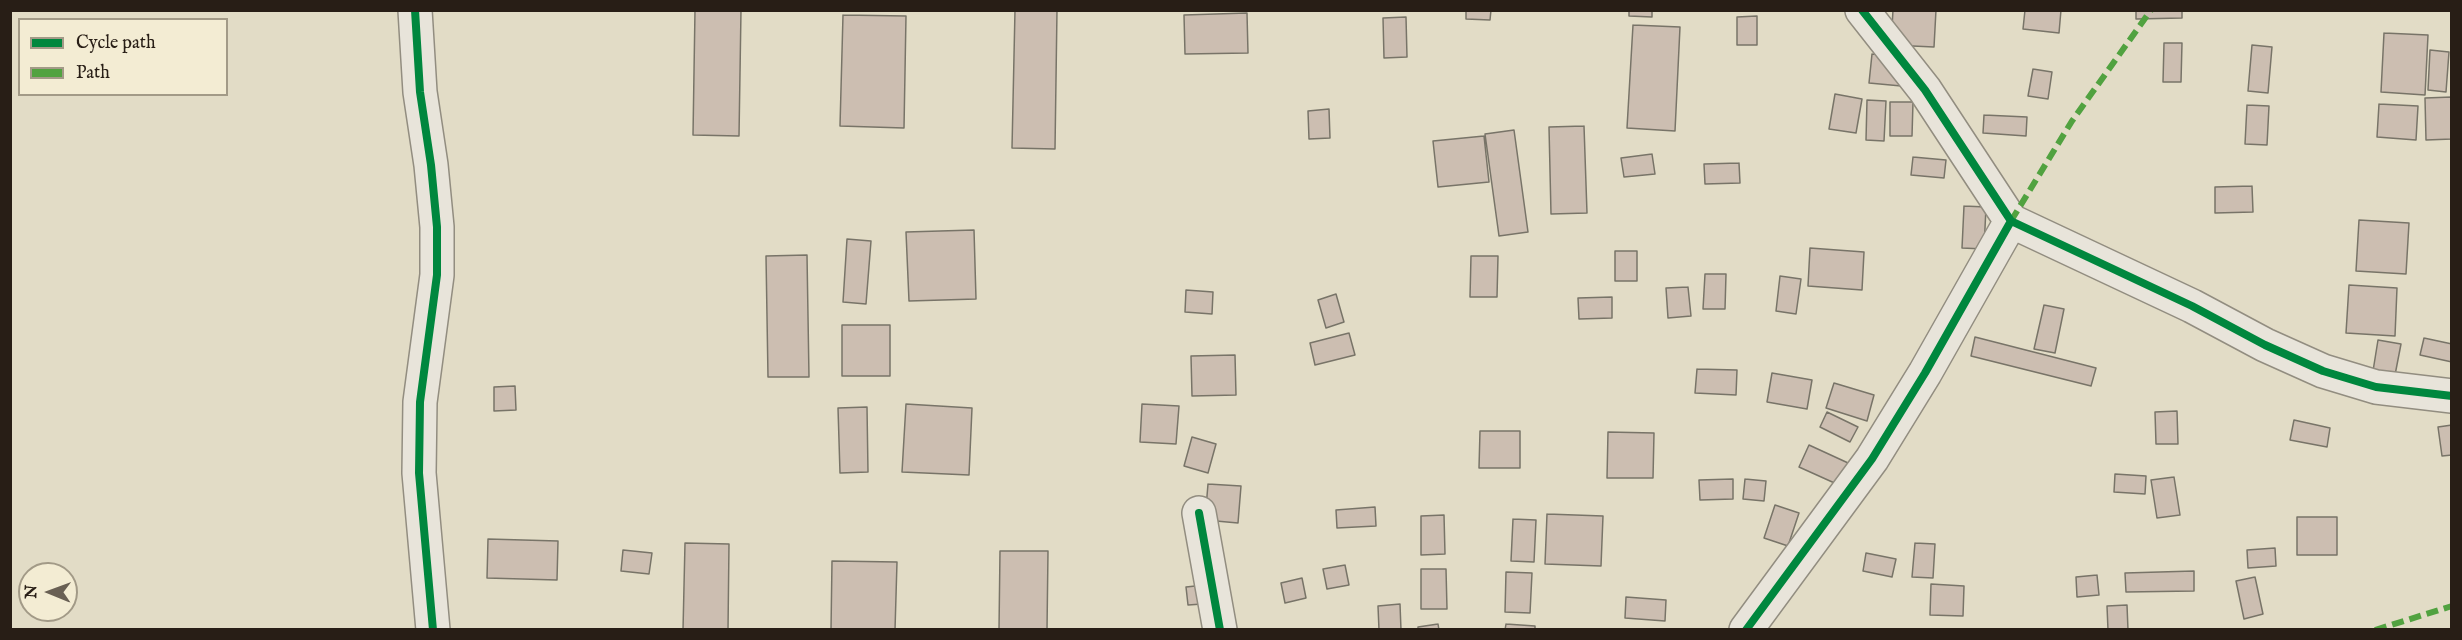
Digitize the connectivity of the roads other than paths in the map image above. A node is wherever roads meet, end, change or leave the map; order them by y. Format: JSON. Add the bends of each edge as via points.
{"nodes":[{"id":1,"x":415,"y":10,"type":"edge"},
{"id":2,"x":1862,"y":10,"type":"edge"},
{"id":3,"x":2011,"y":220,"type":"junction"},
{"id":4,"x":2451,"y":396,"type":"edge"},
{"id":5,"x":1199,"y":513,"type":"dead end"},
{"id":6,"x":433,"y":630,"type":"edge"},
{"id":7,"x":1220,"y":630,"type":"edge"},
{"id":8,"x":1746,"y":630,"type":"edge"}],
"edges":[{"from":1,"to":6,"type":"street","via":[[420,92],[437,227],[437,275],[420,402],[418,473]]},
{"from":2,"to":3,"type":"street","via":[[1925,90]]},
{"from":3,"to":4,"type":"street","via":[[2323,371],[2376,387]]},
{"from":3,"to":8,"type":"street","via":[[1872,459]]},
{"from":5,"to":7,"type":"street"}]}
